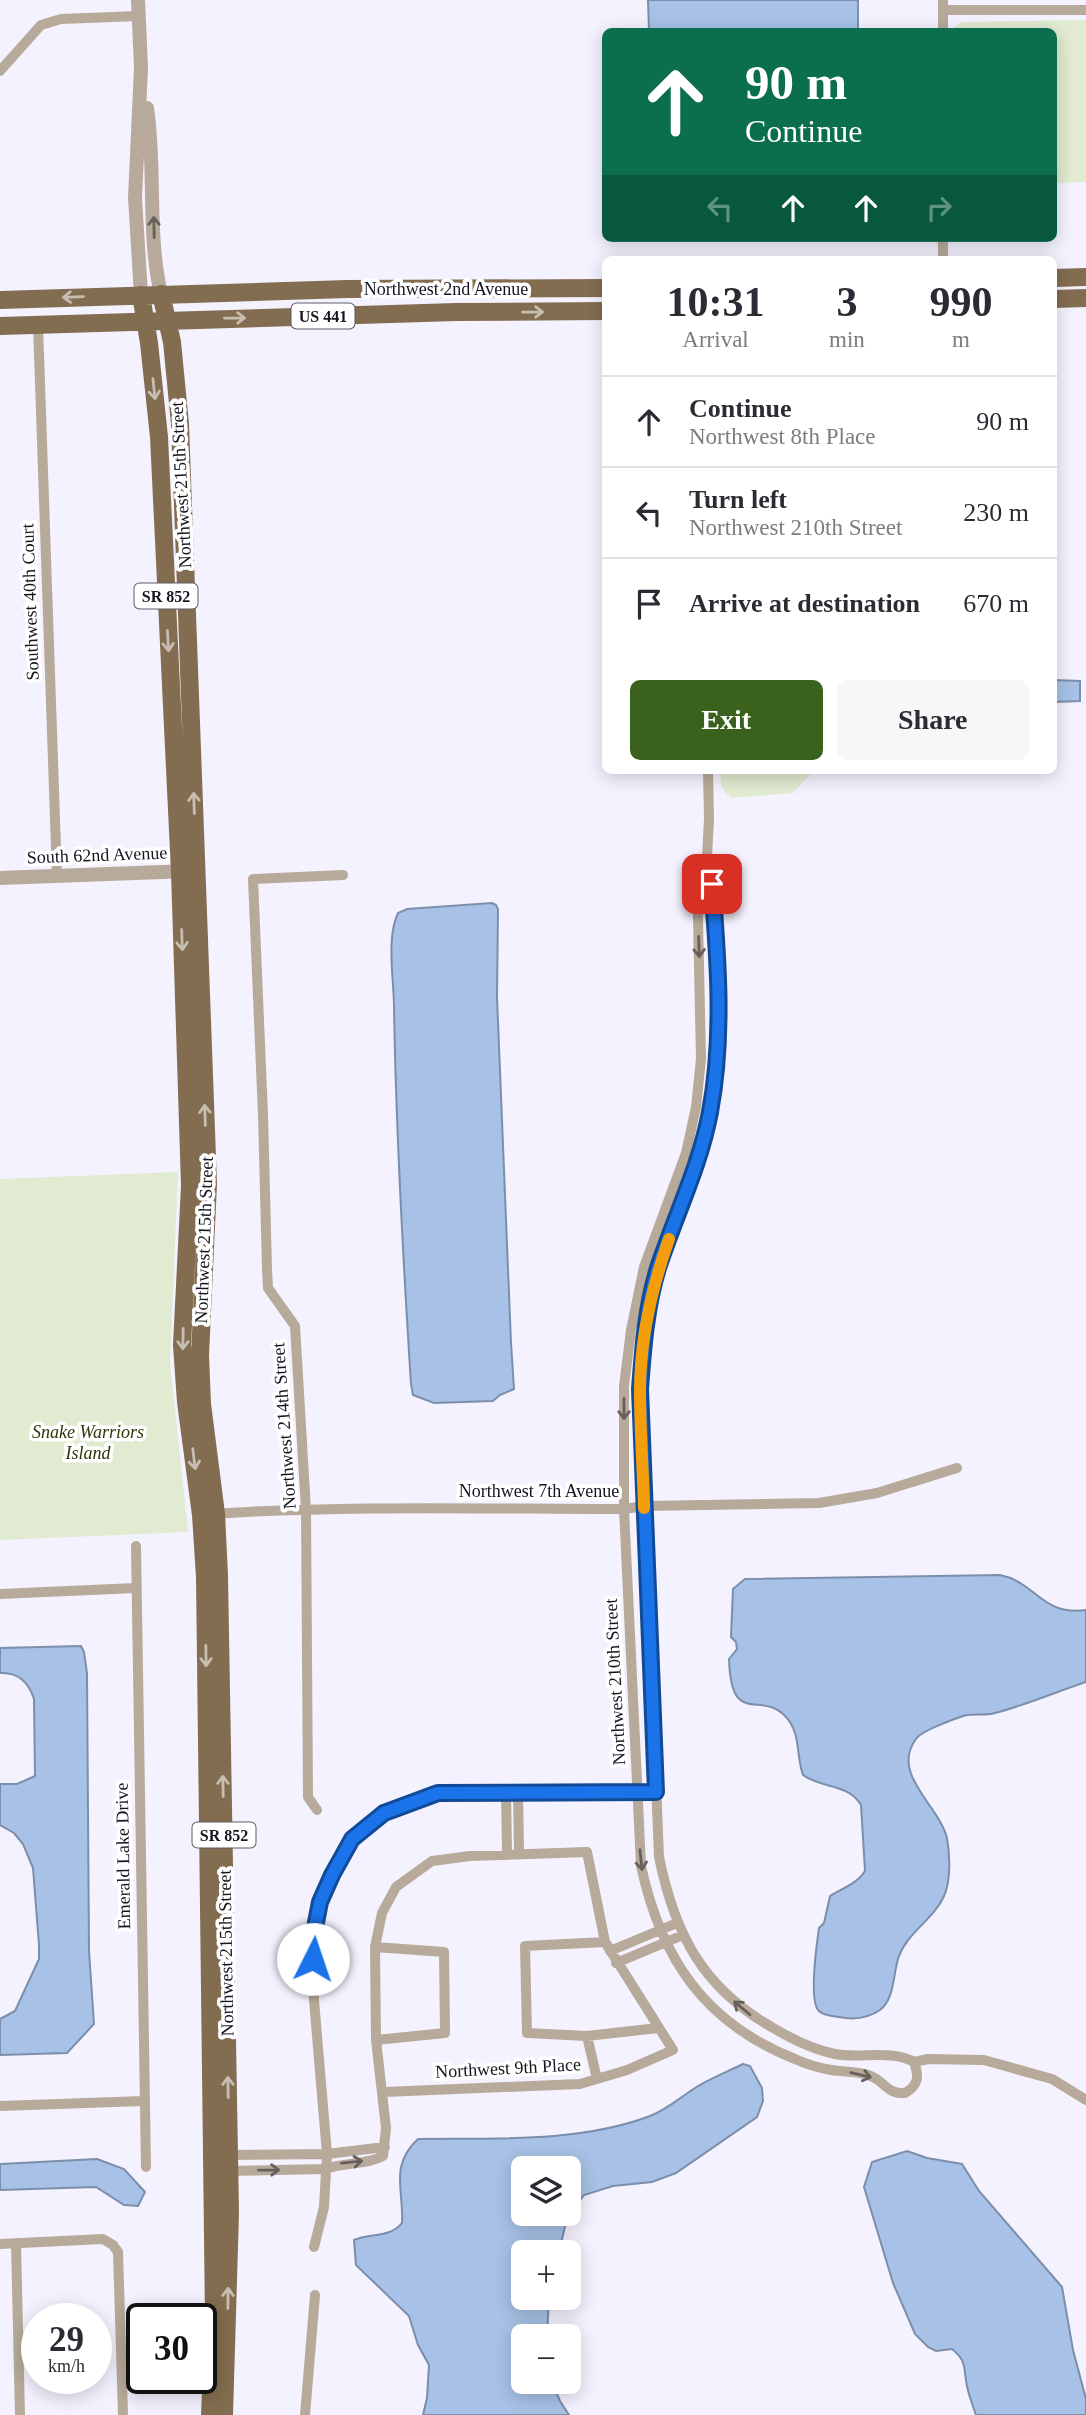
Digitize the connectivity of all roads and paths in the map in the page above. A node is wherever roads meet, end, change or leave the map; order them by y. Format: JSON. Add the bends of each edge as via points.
{"nodes":[{"id":1,"x":138,"y":0,"type":"edge"},
{"id":2,"x":943,"y":5,"type":"edge"},
{"id":3,"x":1086,"y":10,"type":"edge"},
{"id":4,"x":139,"y":16,"type":"junction"},
{"id":5,"x":943,"y":28,"type":"edge"},
{"id":6,"x":141,"y":68,"type":"junction"},
{"id":7,"x":0,"y":71,"type":"edge"},
{"id":8,"x":1086,"y":277,"type":"edge"},
{"id":9,"x":1057,"y":278,"type":"edge"},
{"id":10,"x":602,"y":288,"type":"edge"},
{"id":11,"x":478,"y":290,"type":"junction"},
{"id":12,"x":162,"y":294,"type":"junction"},
{"id":13,"x":141,"y":295,"type":"junction"},
{"id":14,"x":1086,"y":298,"type":"edge"},
{"id":15,"x":1057,"y":299,"type":"edge"},
{"id":16,"x":0,"y":300,"type":"edge"},
{"id":17,"x":602,"y":311,"type":"edge"},
{"id":18,"x":479,"y":313,"type":"junction"},
{"id":19,"x":146,"y":321,"type":"junction"},
{"id":20,"x":167,"y":321,"type":"junction"},
{"id":21,"x":38,"y":325,"type":"junction"},
{"id":22,"x":0,"y":326,"type":"edge"},
{"id":23,"x":164,"y":552,"type":"junction"},
{"id":24,"x":184,"y":552,"type":"junction"},
{"id":25,"x":708,"y":774,"type":"edge"},
{"id":26,"x":707,"y":857,"type":"junction"},
{"id":27,"x":188,"y":872,"type":"junction"},
{"id":28,"x":343,"y":875,"type":"dead end"},
{"id":29,"x":57,"y":877,"type":"junction"},
{"id":30,"x":0,"y":878,"type":"edge"},
{"id":31,"x":957,"y":1468,"type":"dead end"},
{"id":32,"x":644,"y":1506,"type":"junction"},
{"id":33,"x":624,"y":1509,"type":"junction"},
{"id":34,"x":306,"y":1510,"type":"junction"},
{"id":35,"x":208,"y":1514,"type":"junction"},
{"id":36,"x":136,"y":1546,"type":"dead end"},
{"id":37,"x":136,"y":1588,"type":"junction"},
{"id":38,"x":0,"y":1594,"type":"edge"},
{"id":39,"x":512,"y":1791,"type":"junction"},
{"id":40,"x":638,"y":1792,"type":"junction"},
{"id":41,"x":656,"y":1792,"type":"junction"},
{"id":42,"x":317,"y":1810,"type":"dead end"},
{"id":43,"x":519,"y":1853,"type":"junction"},
{"id":44,"x":507,"y":1854,"type":"junction"},
{"id":45,"x":677,"y":1923,"type":"junction"},
{"id":46,"x":660,"y":1931,"type":"junction"},
{"id":47,"x":683,"y":1935,"type":"junction"},
{"id":48,"x":666,"y":1943,"type":"junction"},
{"id":49,"x":375,"y":1947,"type":"junction"},
{"id":50,"x":607,"y":1947,"type":"junction"},
{"id":51,"x":616,"y":1963,"type":"junction"},
{"id":52,"x":658,"y":2028,"type":"junction"},
{"id":53,"x":587,"y":2036,"type":"junction"},
{"id":54,"x":376,"y":2040,"type":"junction"},
{"id":55,"x":914,"y":2062,"type":"junction"},
{"id":56,"x":597,"y":2079,"type":"junction"},
{"id":57,"x":384,"y":2092,"type":"junction"},
{"id":58,"x":1086,"y":2099,"type":"edge"},
{"id":59,"x":144,"y":2101,"type":"junction"},
{"id":60,"x":0,"y":2106,"type":"edge"},
{"id":61,"x":385,"y":2147,"type":"junction"},
{"id":62,"x":327,"y":2154,"type":"junction"},
{"id":63,"x":221,"y":2163,"type":"junction"},
{"id":64,"x":146,"y":2167,"type":"dead end"},
{"id":65,"x":326,"y":2169,"type":"junction"},
{"id":66,"x":16,"y":2243,"type":"junction"},
{"id":67,"x":0,"y":2244,"type":"edge"},
{"id":68,"x":314,"y":2247,"type":"dead end"},
{"id":69,"x":315,"y":2295,"type":"dead end"},
{"id":70,"x":20,"y":2415,"type":"edge"},
{"id":71,"x":122,"y":2415,"type":"edge"},
{"id":72,"x":210,"y":2415,"type":"edge"},
{"id":73,"x":224,"y":2415,"type":"edge"},
{"id":74,"x":305,"y":2415,"type":"edge"}],
"edges":[{"from":1,"to":4,"type":"street","name":"Northwest 215th Street"},
{"from":2,"to":3,"type":"street"},
{"from":2,"to":5,"type":"street"},
{"from":4,"to":6,"type":"street","name":"Northwest 215th Street"},
{"from":4,"to":7,"type":"street","via":[[61,19],[41,25]]},
{"from":12,"to":6,"type":"street","name":"Northwest 215th Street","one_way":true,"via":[[155,269],[152,143]]},
{"from":6,"to":13,"type":"street","name":"Northwest 215th Street","via":[[135,198]]},
{"from":8,"to":9,"type":"main road"},
{"from":10,"to":11,"type":"main road","name":"Northwest 2nd Avenue","number":"US 441"},
{"from":11,"to":12,"type":"main road","name":"Northwest 2nd Avenue","number":"US 441"},
{"from":11,"to":18,"type":"street"},
{"from":12,"to":13,"type":"main road","number":"US 441"},
{"from":12,"to":20,"type":"main road","name":"Northwest 215th Street","number":"SR 852"},
{"from":13,"to":16,"type":"main road","number":"US 441","one_way":true},
{"from":13,"to":19,"type":"main road","name":"Northwest 215th Street","number":"SR 852"},
{"from":14,"to":15,"type":"main road"},
{"from":18,"to":17,"type":"main road","name":"Northwest 2nd Avenue","number":"US 441","one_way":true},
{"from":20,"to":18,"type":"main road","name":"Northwest 2nd Avenue","number":"US 441","one_way":true},
{"from":19,"to":20,"type":"main road","number":"US 441"},
{"from":19,"to":21,"type":"main road","number":"US 441"},
{"from":19,"to":23,"type":"main road","name":"Northwest 215th Street","number":"SR 852","one_way":true,"via":[[159,437]]},
{"from":20,"to":24,"type":"main road","name":"Northwest 215th Street","number":"SR 852","via":[[178,405]]},
{"from":21,"to":22,"type":"main road","number":"US 441"},
{"from":21,"to":29,"type":"street","name":"Southwest 40th Court"},
{"from":23,"to":24,"type":"main road"},
{"from":23,"to":27,"type":"main road","name":"Northwest 215th Street","number":"SR 852","one_way":true},
{"from":27,"to":24,"type":"main road","name":"Northwest 215th Street","number":"SR 852","one_way":true},
{"from":25,"to":26,"type":"street","name":"Northwest 210th Street"},
{"from":26,"to":32,"type":"street","name":"Northwest 210th Street","via":[[718,1009],[716,1065],[699,1156],[658,1270],[645,1333],[640,1389]]},
{"from":26,"to":33,"type":"street","name":"Northwest 210th Street","one_way":true,"via":[[697,873],[701,1059],[696,1107],[685,1153],[644,1267],[631,1331],[624,1386]]},
{"from":27,"to":29,"type":"street","name":"South 62nd Avenue"},
{"from":27,"to":35,"type":"main road","name":"Northwest 215th Street","number":"SR 852","via":[[190,1186],[182,1345],[186,1402]]},
{"from":28,"to":34,"type":"street","name":"Northwest 214th Street","via":[[253,879],[268,1288],[295,1326]]},
{"from":29,"to":30,"type":"street","name":"South 62nd Avenue"},
{"from":31,"to":32,"type":"street","name":"Northwest 7th Avenue","via":[[877,1493],[819,1503]]},
{"from":32,"to":33,"type":"street","name":"Northwest 7th Avenue"},
{"from":32,"to":41,"type":"street","name":"Northwest 210th Street"},
{"from":33,"to":34,"type":"street","name":"Northwest 7th Avenue"},
{"from":33,"to":40,"type":"street","name":"Northwest 210th Street"},
{"from":34,"to":35,"type":"street","name":"Northwest 7th Avenue"},
{"from":34,"to":42,"type":"street","name":"Northwest 214th Street","via":[[308,1797]]},
{"from":35,"to":63,"type":"main road","name":"Northwest 215th Street","number":"SR 852","via":[[219,1575]]},
{"from":36,"to":37,"type":"street","name":"Emerald Lake Drive"},
{"from":37,"to":38,"type":"street"},
{"from":37,"to":59,"type":"street","name":"Emerald Lake Drive"},
{"from":39,"to":40,"type":"street"},
{"from":39,"to":43,"type":"street"},
{"from":39,"to":44,"type":"street"},
{"from":39,"to":62,"type":"street","via":[[438,1793],[384,1813],[352,1839],[320,1902],[313,1938]]},
{"from":40,"to":41,"type":"street"},
{"from":40,"to":46,"type":"street","name":"Northwest 210th Street","one_way":true,"via":[[641,1866]]},
{"from":41,"to":45,"type":"street","name":"Northwest 210th Street","via":[[660,1857]]},
{"from":43,"to":44,"type":"street"},
{"from":43,"to":50,"type":"street","via":[[587,1852]]},
{"from":44,"to":49,"type":"street","via":[[432,1861],[396,1887],[382,1913]]},
{"from":45,"to":46,"type":"street"},
{"from":45,"to":47,"type":"street","name":"Northwest 210th Street"},
{"from":46,"to":48,"type":"street","name":"Northwest 210th Street"},
{"from":46,"to":50,"type":"street"},
{"from":47,"to":48,"type":"street"},
{"from":55,"to":47,"type":"street","name":"Northwest 210th Street","one_way":true,"via":[[890,2056],[833,2054],[784,2034],[722,1990]]},
{"from":48,"to":51,"type":"street"},
{"from":48,"to":55,"type":"street","name":"Northwest 210th Street","one_way":true,"via":[[686,1978],[718,2012],[769,2047],[829,2070],[868,2075],[896,2093],[905,2093],[916,2082]]},
{"from":49,"to":54,"type":"street"},
{"from":49,"to":54,"type":"street","via":[[444,1952],[445,2033]]},
{"from":50,"to":51,"type":"street"},
{"from":50,"to":53,"type":"street","via":[[525,1946],[527,2033]]},
{"from":51,"to":52,"type":"street"},
{"from":52,"to":53,"type":"street"},
{"from":52,"to":56,"type":"street","name":"Northwest 9th Place","via":[[673,2050]]},
{"from":53,"to":56,"type":"street"},
{"from":54,"to":57,"type":"street"},
{"from":55,"to":58,"type":"street","via":[[984,2060],[1052,2079]]},
{"from":56,"to":57,"type":"street","name":"Northwest 9th Place","via":[[580,2084]]},
{"from":57,"to":61,"type":"street"},
{"from":59,"to":60,"type":"street"},
{"from":59,"to":64,"type":"street","name":"Emerald Lake Drive"},
{"from":61,"to":62,"type":"street"},
{"from":65,"to":61,"type":"street","one_way":true,"via":[[379,2159]]},
{"from":62,"to":63,"type":"street"},
{"from":62,"to":65,"type":"street"},
{"from":63,"to":65,"type":"street","one_way":true},
{"from":63,"to":72,"type":"main road","name":"Northwest 215th Street","number":"SR 852"},
{"from":73,"to":63,"type":"main road","name":"Northwest 215th Street","number":"SR 852","one_way":true,"via":[[229,2264]]},
{"from":65,"to":68,"type":"street","via":[[324,2207]]},
{"from":66,"to":67,"type":"street"},
{"from":66,"to":70,"type":"street"},
{"from":66,"to":71,"type":"street","via":[[103,2239],[118,2252]]},
{"from":69,"to":74,"type":"street"}]}
